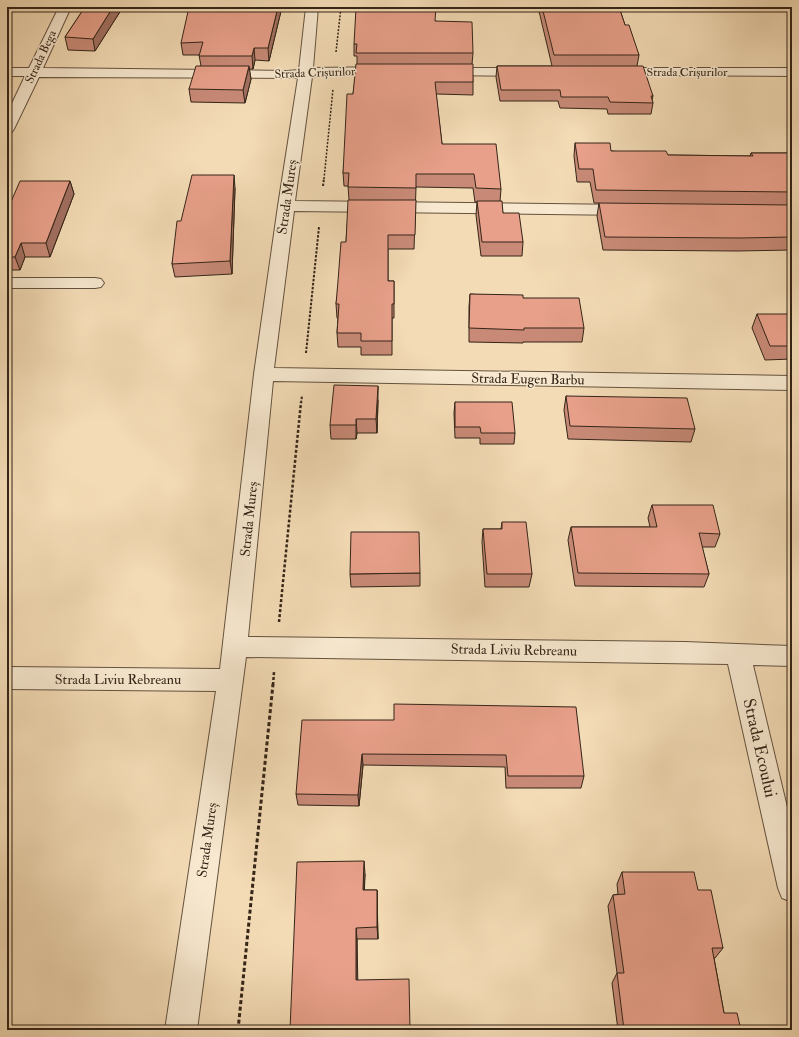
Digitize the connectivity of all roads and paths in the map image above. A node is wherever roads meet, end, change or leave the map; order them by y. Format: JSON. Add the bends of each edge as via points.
{"nodes":[{"id":1,"x":65,"y":7,"type":"edge"},
{"id":2,"x":312,"y":7,"type":"edge"},
{"id":3,"x":341,"y":7,"type":"edge"},
{"id":4,"x":334,"y":71,"type":"junction"},
{"id":5,"x":398,"y":71,"type":"edge"},
{"id":6,"x":7,"y":72,"type":"edge"},
{"id":7,"x":429,"y":72,"type":"edge"},
{"id":8,"x":540,"y":72,"type":"edge"},
{"id":9,"x":603,"y":72,"type":"edge"},
{"id":10,"x":792,"y":72,"type":"edge"},
{"id":11,"x":34,"y":73,"type":"junction"},
{"id":12,"x":306,"y":73,"type":"junction"},
{"id":13,"x":7,"y":129,"type":"edge"},
{"id":14,"x":286,"y":206,"type":"junction"},
{"id":15,"x":321,"y":206,"type":"junction"},
{"id":16,"x":640,"y":210,"type":"edge"},
{"id":17,"x":7,"y":283,"type":"edge"},
{"id":18,"x":95,"y":283,"type":"dead end"},
{"id":19,"x":264,"y":374,"type":"junction"},
{"id":20,"x":304,"y":375,"type":"junction"},
{"id":21,"x":792,"y":383,"type":"edge"},
{"id":22,"x":235,"y":647,"type":"junction"},
{"id":23,"x":276,"y":648,"type":"junction"},
{"id":24,"x":738,"y":654,"type":"junction"},
{"id":25,"x":792,"y":656,"type":"edge"},
{"id":26,"x":7,"y":678,"type":"edge"},
{"id":27,"x":230,"y":680,"type":"junction"},
{"id":28,"x":792,"y":888,"type":"edge"},
{"id":29,"x":181,"y":1030,"type":"edge"},
{"id":30,"x":238,"y":1030,"type":"edge"}],
"edges":[{"from":1,"to":11,"type":"street","name":"Strada Bega"},
{"from":2,"to":12,"type":"street","name":"Strada Mureș"},
{"from":3,"to":4,"type":"path"},
{"from":4,"to":5,"type":"street","name":"Strada Crișurilor"},
{"from":4,"to":12,"type":"street","name":"Strada Crișurilor"},
{"from":4,"to":15,"type":"path"},
{"from":6,"to":11,"type":"street","name":"Strada Crișurilor"},
{"from":7,"to":8,"type":"street"},
{"from":9,"to":10,"type":"street","name":"Strada Crișurilor"},
{"from":11,"to":12,"type":"street","name":"Strada Crișurilor"},
{"from":11,"to":13,"type":"street","name":"Strada Bega"},
{"from":12,"to":14,"type":"street","name":"Strada Mureș"},
{"from":14,"to":15,"type":"street"},
{"from":14,"to":19,"type":"street","name":"Strada Mureș"},
{"from":15,"to":16,"type":"street"},
{"from":15,"to":20,"type":"path"},
{"from":17,"to":18,"type":"street"},
{"from":19,"to":20,"type":"street","name":"Strada Eugen Barbu"},
{"from":19,"to":22,"type":"street","name":"Strada Mureș"},
{"from":20,"to":21,"type":"street","name":"Strada Eugen Barbu"},
{"from":20,"to":23,"type":"path"},
{"from":22,"to":23,"type":"street","name":"Strada Liviu Rebreanu"},
{"from":22,"to":27,"type":"street","name":"Strada Mureș"},
{"from":23,"to":24,"type":"street","name":"Strada Liviu Rebreanu"},
{"from":23,"to":30,"type":"path"},
{"from":24,"to":25,"type":"street","name":"Strada Liviu Rebreanu"},
{"from":24,"to":28,"type":"street","name":"Strada Ecoului"},
{"from":26,"to":27,"type":"street","name":"Strada Liviu Rebreanu"},
{"from":27,"to":29,"type":"street","name":"Strada Mureș"}]}
